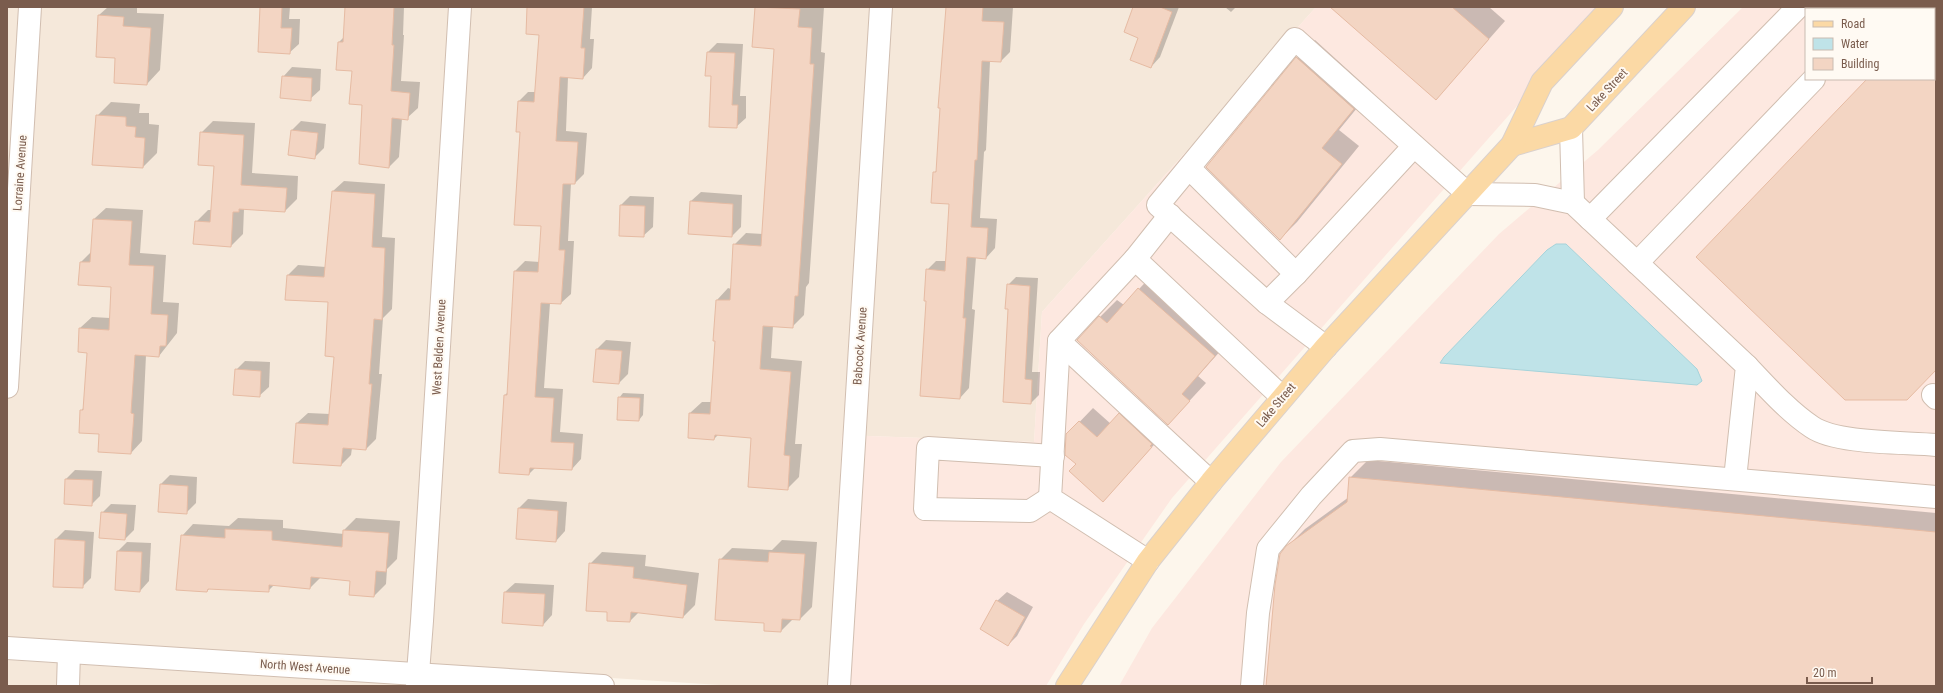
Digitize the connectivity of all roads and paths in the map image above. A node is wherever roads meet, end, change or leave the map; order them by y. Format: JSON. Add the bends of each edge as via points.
{"nodes":[{"id":1,"x":30,"y":7,"type":"edge"},
{"id":2,"x":460,"y":7,"type":"edge"},
{"id":3,"x":882,"y":7,"type":"edge"},
{"id":4,"x":1612,"y":7,"type":"edge"},
{"id":5,"x":1684,"y":7,"type":"edge"},
{"id":6,"x":1798,"y":7,"type":"edge"},
{"id":7,"x":1813,"y":80,"type":"edge"},
{"id":8,"x":1571,"y":128,"type":"junction"},
{"id":9,"x":1512,"y":145,"type":"junction"},
{"id":10,"x":1414,"y":146,"type":"junction"},
{"id":11,"x":1189,"y":168,"type":"junction"},
{"id":12,"x":1468,"y":194,"type":"junction"},
{"id":13,"x":1573,"y":203,"type":"junction"},
{"id":14,"x":1164,"y":210,"type":"junction"},
{"id":15,"x":1590,"y":219,"type":"junction"},
{"id":16,"x":1136,"y":259,"type":"junction"},
{"id":17,"x":1637,"y":263,"type":"junction"},
{"id":18,"x":1296,"y":274,"type":"junction"},
{"id":19,"x":1267,"y":303,"type":"junction"},
{"id":20,"x":1059,"y":341,"type":"junction"},
{"id":21,"x":1326,"y":346,"type":"junction"},
{"id":22,"x":1747,"y":366,"type":"junction"},
{"id":23,"x":7,"y":387,"type":"edge"},
{"id":24,"x":1282,"y":397,"type":"junction"},
{"id":25,"x":1936,"y":444,"type":"edge"},
{"id":26,"x":1053,"y":456,"type":"junction"},
{"id":27,"x":1735,"y":479,"type":"junction"},
{"id":28,"x":1211,"y":482,"type":"junction"},
{"id":29,"x":1936,"y":497,"type":"edge"},
{"id":30,"x":1050,"y":498,"type":"junction"},
{"id":31,"x":1148,"y":562,"type":"junction"},
{"id":32,"x":7,"y":648,"type":"edge"},
{"id":33,"x":69,"y":652,"type":"junction"},
{"id":34,"x":417,"y":680,"type":"edge"},
{"id":35,"x":68,"y":686,"type":"edge"},
{"id":36,"x":603,"y":686,"type":"edge"},
{"id":37,"x":839,"y":686,"type":"edge"},
{"id":38,"x":1067,"y":686,"type":"edge"},
{"id":39,"x":1252,"y":686,"type":"edge"}],
"edges":[{"from":1,"to":23,"type":"street","name":"Lorraine Avenue"},
{"from":2,"to":34,"type":"street","name":"West Belden Avenue"},
{"from":3,"to":37,"type":"street","name":"Babcock Avenue"},
{"from":4,"to":9,"type":"main road","name":"Lake Street","via":[[1542,82]]},
{"from":5,"to":8,"type":"main road","name":"Lake Street"},
{"from":6,"to":15,"type":"street"},
{"from":7,"to":17,"type":"street"},
{"from":8,"to":9,"type":"main road"},
{"from":8,"to":13,"type":"street"},
{"from":9,"to":12,"type":"main road","name":"Lake Street"},
{"from":10,"to":11,"type":"street","via":[[1295,39]]},
{"from":10,"to":12,"type":"street"},
{"from":10,"to":18,"type":"street"},
{"from":11,"to":14,"type":"street"},
{"from":11,"to":18,"type":"street"},
{"from":12,"to":13,"type":"street","via":[[1535,195]]},
{"from":12,"to":21,"type":"main road","name":"Lake Street"},
{"from":13,"to":15,"type":"street"},
{"from":14,"to":16,"type":"street"},
{"from":14,"to":19,"type":"street"},
{"from":15,"to":17,"type":"street"},
{"from":16,"to":20,"type":"street"},
{"from":16,"to":24,"type":"street"},
{"from":17,"to":22,"type":"street"},
{"from":18,"to":19,"type":"street"},
{"from":19,"to":21,"type":"street"},
{"from":20,"to":26,"type":"street"},
{"from":20,"to":28,"type":"street"},
{"from":21,"to":24,"type":"main road","name":"Lake Street"},
{"from":22,"to":25,"type":"street","via":[[1784,404],[1813,428],[1839,438]]},
{"from":22,"to":27,"type":"street"},
{"from":24,"to":28,"type":"main road","name":"Lake Street"},
{"from":26,"to":30,"type":"street"},
{"from":26,"to":30,"type":"street","via":[[928,448],[924,509],[1030,510]]},
{"from":27,"to":29,"type":"street"},
{"from":27,"to":39,"type":"street","via":[[1380,449],[1353,451],[1311,496],[1268,549],[1258,613]]},
{"from":28,"to":31,"type":"main road","name":"Lake Street"},
{"from":30,"to":31,"type":"street"},
{"from":31,"to":38,"type":"main road","name":"Lake Street"},
{"from":32,"to":33,"type":"street","name":"North West Avenue"},
{"from":33,"to":34,"type":"street","name":"North West Avenue"},
{"from":33,"to":35,"type":"street"},
{"from":34,"to":36,"type":"street","name":"North West Avenue"}]}
